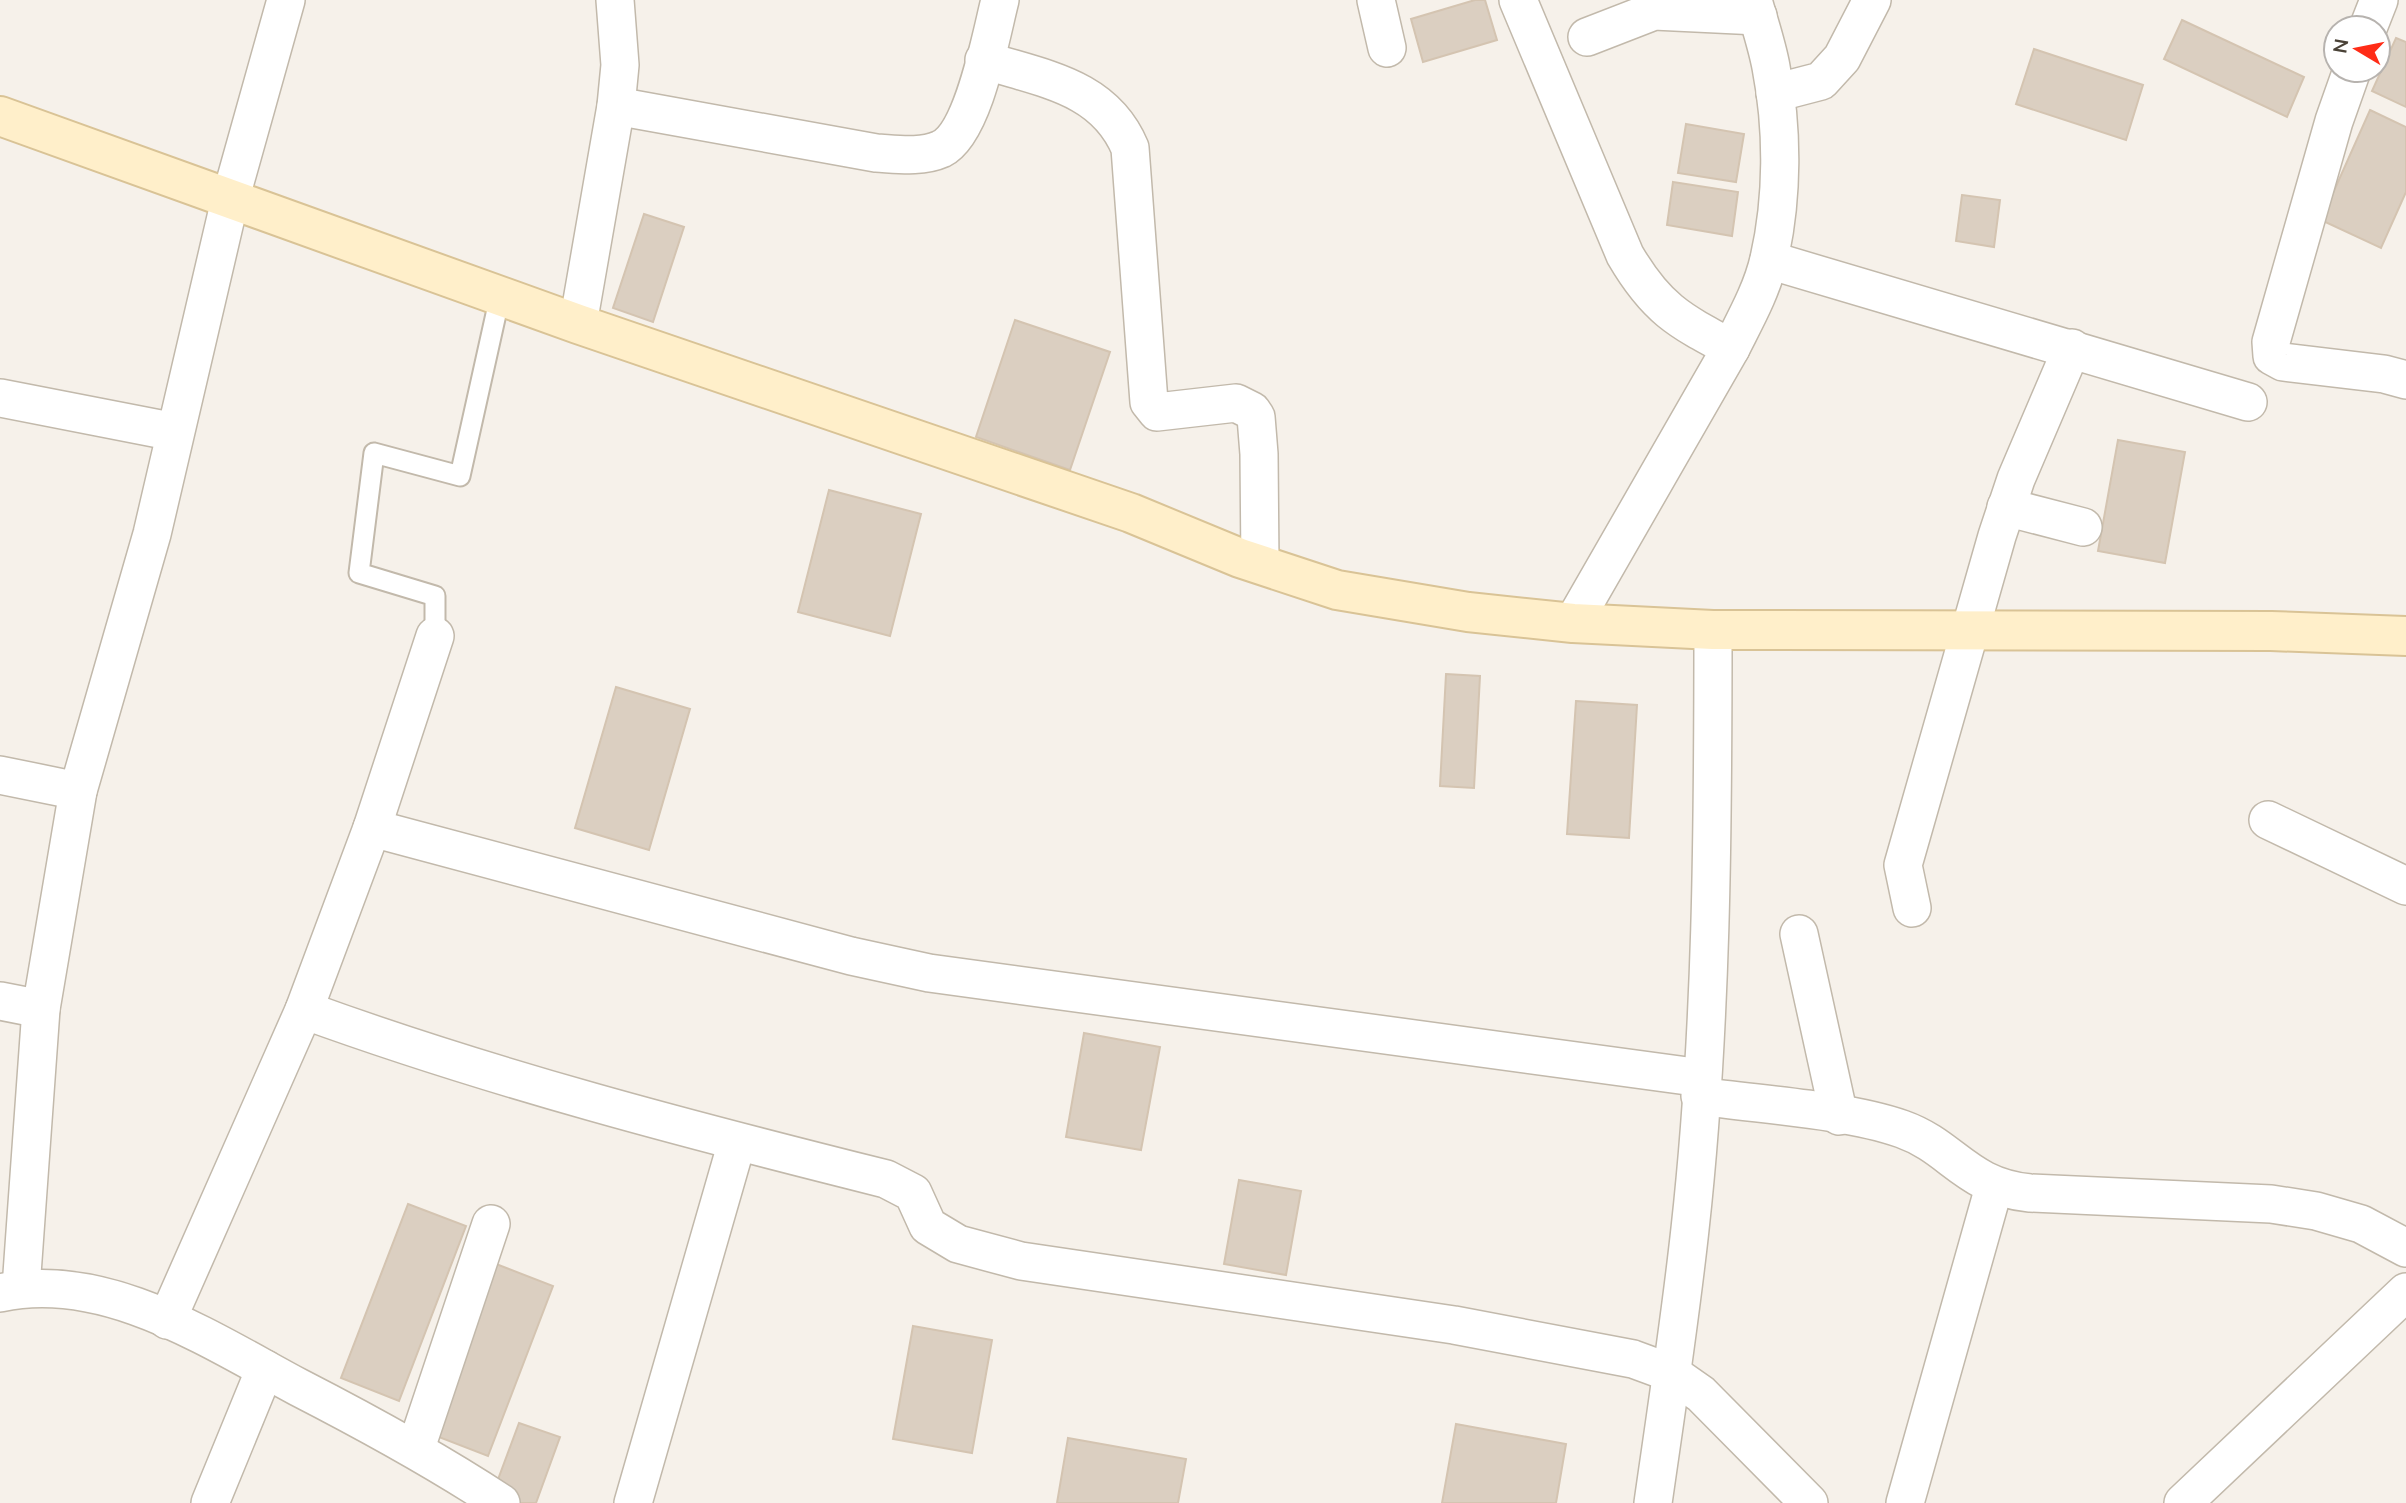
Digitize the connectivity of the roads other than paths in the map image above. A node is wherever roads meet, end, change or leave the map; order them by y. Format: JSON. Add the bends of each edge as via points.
{"nodes":[{"id":1,"x":286,"y":0,"type":"edge"},
{"id":2,"x":615,"y":0,"type":"edge"},
{"id":3,"x":1000,"y":0,"type":"edge"},
{"id":4,"x":1376,"y":0,"type":"edge"},
{"id":5,"x":1518,"y":0,"type":"edge"},
{"id":6,"x":1872,"y":0,"type":"edge"},
{"id":7,"x":1755,"y":8,"type":"edge"},
{"id":8,"x":1587,"y":37,"type":"dead end"},
{"id":9,"x":1387,"y":48,"type":"dead end"},
{"id":10,"x":984,"y":60,"type":"junction"},
{"id":11,"x":2347,"y":84,"type":"edge"},
{"id":12,"x":1775,"y":93,"type":"junction"},
{"id":13,"x":616,"y":106,"type":"junction"},
{"id":14,"x":0,"y":116,"type":"edge"},
{"id":15,"x":230,"y":200,"type":"junction"},
{"id":16,"x":1769,"y":260,"type":"junction"},
{"id":17,"x":500,"y":296,"type":"junction"},
{"id":18,"x":578,"y":324,"type":"junction"},
{"id":19,"x":1731,"y":348,"type":"junction"},
{"id":20,"x":2073,"y":348,"type":"junction"},
{"id":21,"x":2406,"y":380,"type":"edge"},
{"id":22,"x":0,"y":398,"type":"edge"},
{"id":23,"x":2248,"y":402,"type":"dead end"},
{"id":24,"x":175,"y":432,"type":"junction"},
{"id":25,"x":2006,"y":507,"type":"junction"},
{"id":26,"x":2083,"y":527,"type":"dead end"},
{"id":27,"x":1260,"y":564,"type":"junction"},
{"id":28,"x":1573,"y":624,"type":"junction"},
{"id":29,"x":1713,"y":630,"type":"junction"},
{"id":30,"x":1970,"y":630,"type":"junction"},
{"id":31,"x":435,"y":636,"type":"joint"},
{"id":32,"x":2406,"y":636,"type":"edge"},
{"id":33,"x":0,"y":775,"type":"edge"},
{"id":34,"x":78,"y":792,"type":"junction"},
{"id":35,"x":2268,"y":820,"type":"dead end"},
{"id":36,"x":372,"y":828,"type":"junction"},
{"id":37,"x":2406,"y":886,"type":"edge"},
{"id":38,"x":1912,"y":908,"type":"dead end"},
{"id":39,"x":1799,"y":934,"type":"dead end"},
{"id":40,"x":0,"y":1001,"type":"edge"},
{"id":41,"x":41,"y":1009,"type":"junction"},
{"id":42,"x":304,"y":1010,"type":"junction"},
{"id":43,"x":1701,"y":1087,"type":"junction"},
{"id":44,"x":1839,"y":1115,"type":"junction"},
{"id":45,"x":737,"y":1142,"type":"junction"},
{"id":46,"x":1994,"y":1187,"type":"junction"},
{"id":47,"x":491,"y":1224,"type":"dead end"},
{"id":48,"x":2406,"y":1248,"type":"edge"},
{"id":49,"x":11,"y":1291,"type":"edge"},
{"id":50,"x":2406,"y":1292,"type":"edge"},
{"id":51,"x":167,"y":1320,"type":"junction"},
{"id":52,"x":265,"y":1369,"type":"junction"},
{"id":53,"x":1671,"y":1373,"type":"junction"},
{"id":54,"x":416,"y":1448,"type":"junction"},
{"id":55,"x":210,"y":1503,"type":"edge"},
{"id":56,"x":501,"y":1503,"type":"edge"},
{"id":57,"x":633,"y":1503,"type":"edge"},
{"id":58,"x":1653,"y":1503,"type":"edge"},
{"id":59,"x":1809,"y":1503,"type":"edge"},
{"id":60,"x":1905,"y":1503,"type":"edge"},
{"id":61,"x":2183,"y":1503,"type":"edge"}],
"edges":[{"from":1,"to":15,"type":"street"},
{"from":2,"to":13,"type":"street","via":[[620,65]]},
{"from":3,"to":10,"type":"street"},
{"from":4,"to":9,"type":"street"},
{"from":5,"to":19,"type":"street","via":[[1625,255],[1642,284],[1661,307]]},
{"from":6,"to":12,"type":"street","via":[[1842,58],[1821,81]]},
{"from":7,"to":8,"type":"street","via":[[1654,11]]},
{"from":7,"to":12,"type":"street"},
{"from":10,"to":13,"type":"street","via":[[954,141],[915,155],[830,146]]},
{"from":10,"to":27,"type":"street","via":[[1077,91],[1099,103],[1121,126],[1130,148],[1149,402],[1157,412],[1236,402],[1252,411],[1259,454]]},
{"from":11,"to":21,"type":"street","via":[[2270,342],[2272,356],[2283,362]]},
{"from":12,"to":16,"type":"street","via":[[1778,188]]},
{"from":13,"to":18,"type":"street"},
{"from":14,"to":15,"type":"street"},
{"from":15,"to":17,"type":"street"},
{"from":15,"to":24,"type":"street"},
{"from":16,"to":19,"type":"street"},
{"from":16,"to":20,"type":"street","via":[[1974,323]]},
{"from":17,"to":18,"type":"street"},
{"from":17,"to":31,"type":"lane","via":[[460,476],[374,453],[359,573],[435,596]]},
{"from":18,"to":27,"type":"street","via":[[1131,513]]},
{"from":19,"to":28,"type":"street"},
{"from":20,"to":23,"type":"street"},
{"from":20,"to":25,"type":"street"},
{"from":22,"to":24,"type":"street"},
{"from":24,"to":34,"type":"street","via":[[152,534]]},
{"from":25,"to":26,"type":"street"},
{"from":25,"to":30,"type":"street"},
{"from":27,"to":28,"type":"street","via":[[1337,590]]},
{"from":28,"to":29,"type":"street"},
{"from":29,"to":30,"type":"street"},
{"from":29,"to":43,"type":"street","via":[[1711,872]]},
{"from":30,"to":32,"type":"street"},
{"from":30,"to":38,"type":"street","via":[[1903,865]]},
{"from":31,"to":36,"type":"street"},
{"from":33,"to":34,"type":"street"},
{"from":34,"to":41,"type":"street"},
{"from":35,"to":37,"type":"street"},
{"from":36,"to":42,"type":"street"},
{"from":36,"to":43,"type":"street","via":[[929,973]]},
{"from":39,"to":44,"type":"street"},
{"from":40,"to":41,"type":"street"},
{"from":41,"to":49,"type":"street"},
{"from":42,"to":45,"type":"street","via":[[401,1045]]},
{"from":42,"to":51,"type":"street"},
{"from":43,"to":44,"type":"street"},
{"from":43,"to":53,"type":"street","via":[[1690,1229]]},
{"from":44,"to":46,"type":"street","via":[[1905,1130]]},
{"from":45,"to":53,"type":"street","via":[[886,1178],[913,1193],[928,1226],[958,1244],[1021,1261],[1512,1335],[1633,1359]]},
{"from":45,"to":57,"type":"street"},
{"from":46,"to":48,"type":"street","via":[[2029,1193],[2271,1204],[2361,1224]]},
{"from":46,"to":60,"type":"street"},
{"from":47,"to":54,"type":"street"},
{"from":49,"to":51,"type":"street","via":[[101,1297]]},
{"from":50,"to":61,"type":"street"},
{"from":51,"to":52,"type":"street"},
{"from":52,"to":54,"type":"street"},
{"from":52,"to":55,"type":"street"},
{"from":53,"to":58,"type":"street"},
{"from":53,"to":59,"type":"street","via":[[1701,1394]]},
{"from":54,"to":56,"type":"street"}]}
